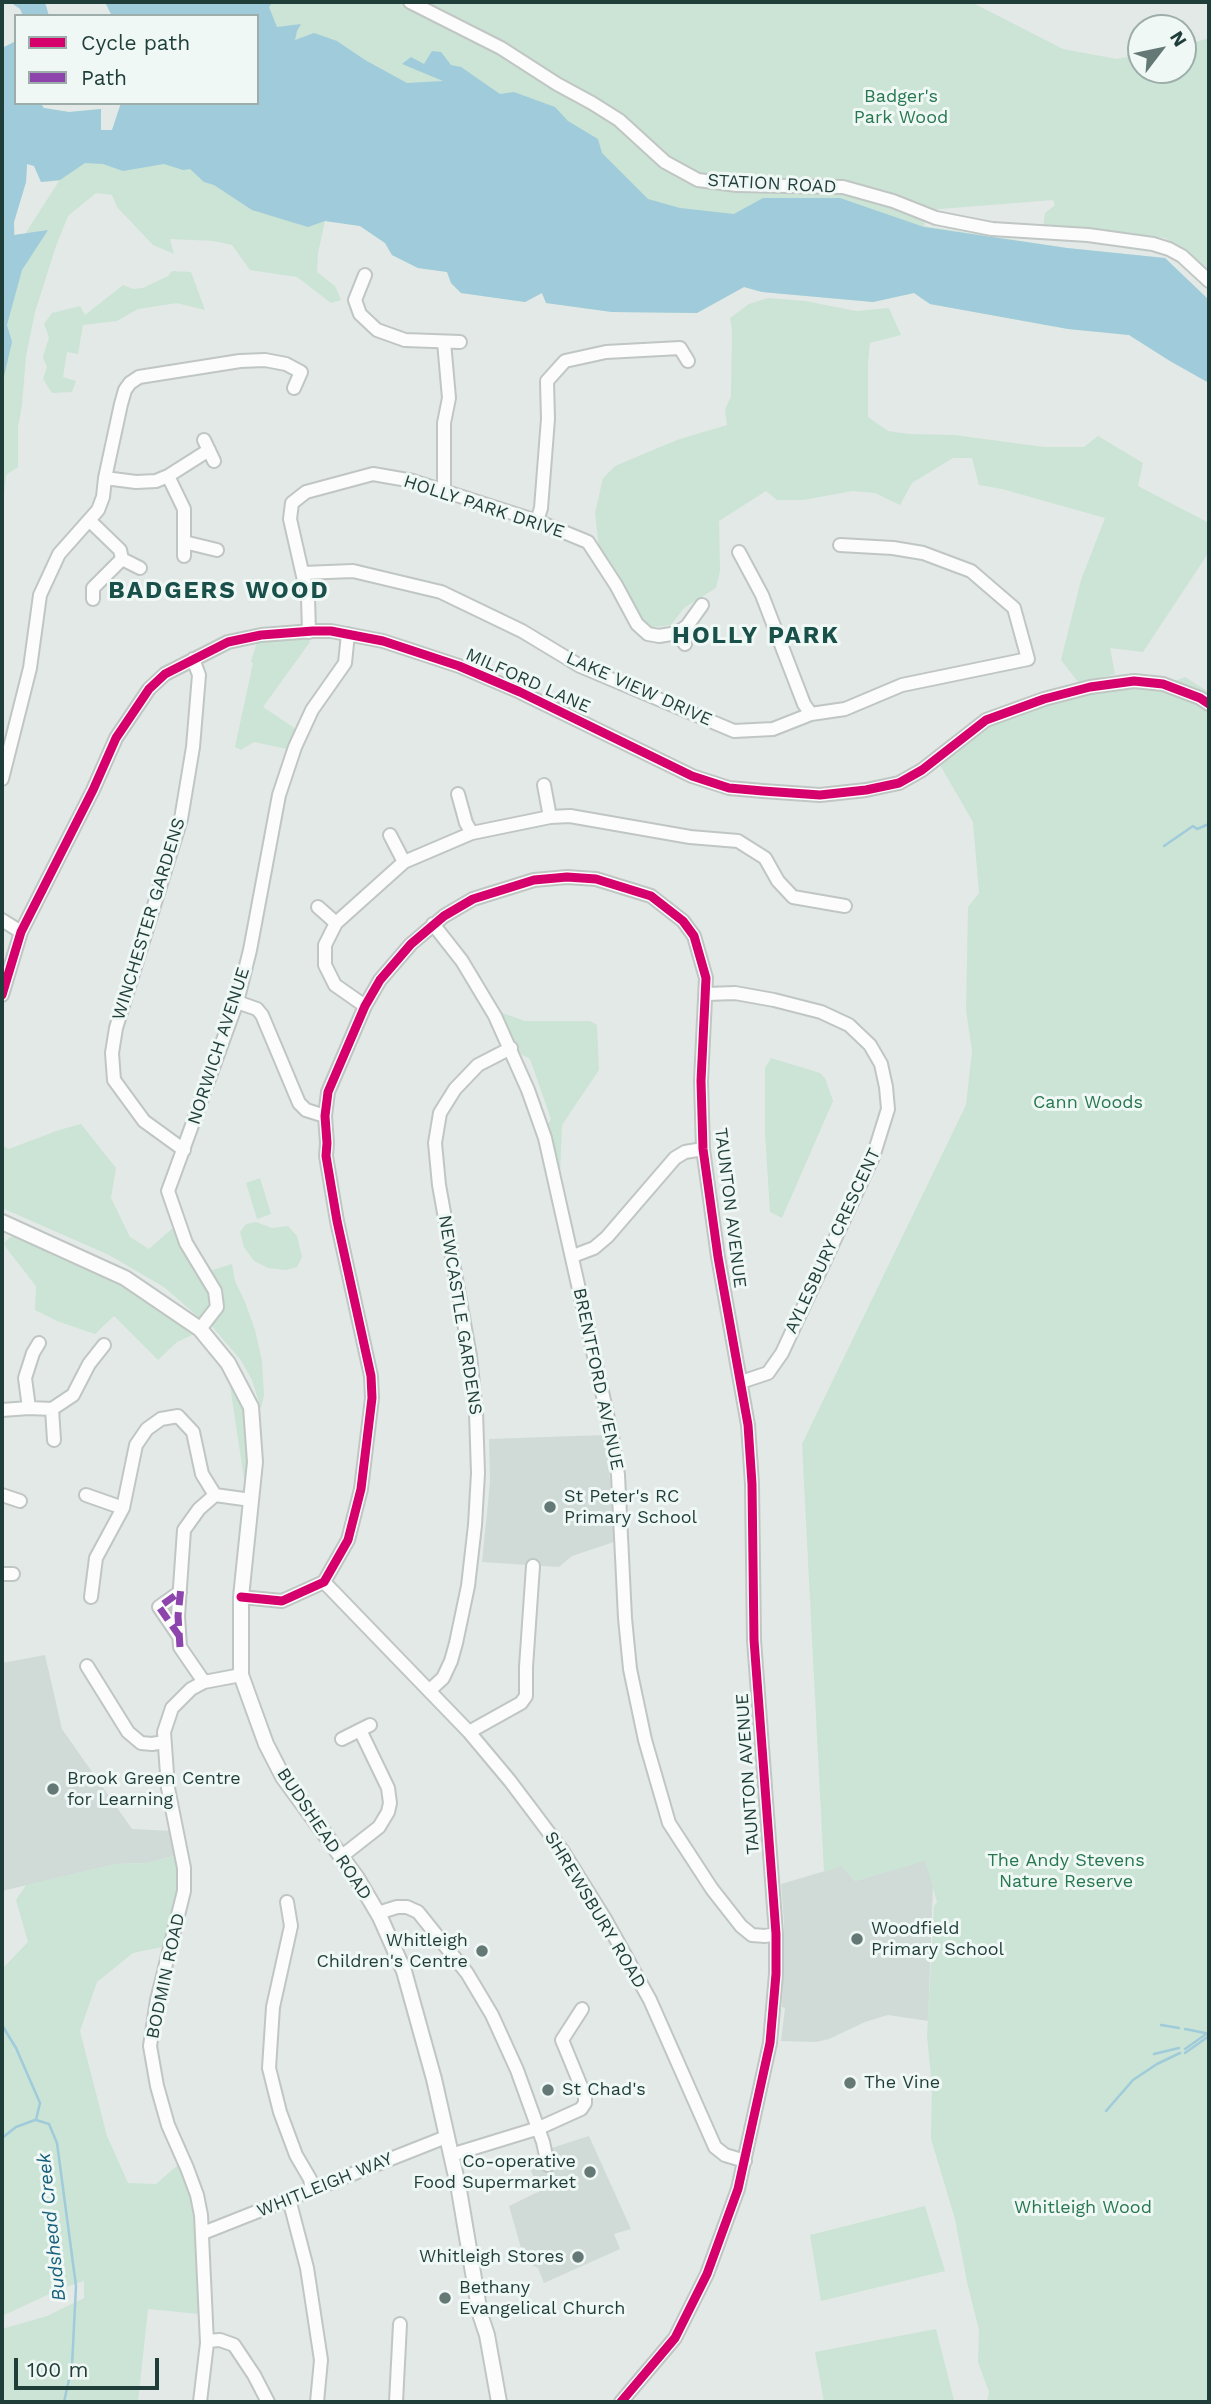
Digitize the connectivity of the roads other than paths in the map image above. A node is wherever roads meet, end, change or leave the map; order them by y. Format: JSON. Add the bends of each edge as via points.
{"nodes":[{"id":1,"x":410,"y":2,"type":"edge"},
{"id":2,"x":365,"y":275,"type":"dead end"},
{"id":3,"x":1209,"y":281,"type":"edge"},
{"id":4,"x":444,"y":342,"type":"junction"},
{"id":5,"x":460,"y":342,"type":"dead end"},
{"id":6,"x":688,"y":361,"type":"dead end"},
{"id":7,"x":294,"y":388,"type":"dead end"},
{"id":8,"x":209,"y":450,"type":"dead end"},
{"id":9,"x":168,"y":476,"type":"junction"},
{"id":10,"x":105,"y":478,"type":"junction"},
{"id":11,"x":444,"y":491,"type":"junction"},
{"id":12,"x":89,"y":520,"type":"junction"},
{"id":13,"x":537,"y":521,"type":"junction"},
{"id":14,"x":184,"y":542,"type":"junction"},
{"id":15,"x":840,"y":545,"type":"dead end"},
{"id":16,"x":217,"y":550,"type":"dead end"},
{"id":17,"x":739,"y":552,"type":"dead end"},
{"id":18,"x":184,"y":556,"type":"dead end"},
{"id":19,"x":122,"y":559,"type":"junction"},
{"id":20,"x":140,"y":568,"type":"dead end"},
{"id":21,"x":303,"y":573,"type":"junction"},
{"id":22,"x":93,"y":599,"type":"dead end"},
{"id":23,"x":702,"y":606,"type":"dead end"},
{"id":24,"x":309,"y":632,"type":"junction"},
{"id":25,"x":677,"y":633,"type":"junction"},
{"id":26,"x":348,"y":635,"type":"junction"},
{"id":27,"x":685,"y":644,"type":"dead end"},
{"id":28,"x":193,"y":659,"type":"junction"},
{"id":29,"x":1209,"y":705,"type":"edge"},
{"id":30,"x":811,"y":714,"type":"junction"},
{"id":31,"x":2,"y":779,"type":"edge"},
{"id":32,"x":544,"y":785,"type":"dead end"},
{"id":33,"x":458,"y":794,"type":"dead end"},
{"id":34,"x":550,"y":817,"type":"junction"},
{"id":35,"x":471,"y":833,"type":"junction"},
{"id":36,"x":390,"y":835,"type":"dead end"},
{"id":37,"x":404,"y":862,"type":"junction"},
{"id":38,"x":845,"y":906,"type":"dead end"},
{"id":39,"x":318,"y":907,"type":"dead end"},
{"id":40,"x":2,"y":920,"type":"edge"},
{"id":41,"x":336,"y":923,"type":"junction"},
{"id":42,"x":433,"y":924,"type":"junction"},
{"id":43,"x":21,"y":932,"type":"junction"},
{"id":44,"x":707,"y":994,"type":"junction"},
{"id":45,"x":2,"y":995,"type":"edge"},
{"id":46,"x":237,"y":1002,"type":"junction"},
{"id":47,"x":365,"y":1006,"type":"junction"},
{"id":48,"x":511,"y":1048,"type":"junction"},
{"id":49,"x":325,"y":1116,"type":"junction"},
{"id":50,"x":703,"y":1149,"type":"junction"},
{"id":51,"x":184,"y":1150,"type":"junction"},
{"id":52,"x":2,"y":1222,"type":"edge"},
{"id":53,"x":573,"y":1256,"type":"junction"},
{"id":54,"x":200,"y":1329,"type":"junction"},
{"id":55,"x":39,"y":1343,"type":"dead end"},
{"id":56,"x":104,"y":1345,"type":"dead end"},
{"id":57,"x":741,"y":1382,"type":"junction"},
{"id":58,"x":29,"y":1408,"type":"junction"},
{"id":59,"x":51,"y":1409,"type":"junction"},
{"id":60,"x":2,"y":1410,"type":"edge"},
{"id":61,"x":54,"y":1440,"type":"dead end"},
{"id":62,"x":86,"y":1495,"type":"dead end"},
{"id":63,"x":215,"y":1495,"type":"junction"},
{"id":64,"x":2,"y":1496,"type":"edge"},
{"id":65,"x":250,"y":1500,"type":"junction"},
{"id":66,"x":20,"y":1501,"type":"dead end"},
{"id":67,"x":123,"y":1508,"type":"junction"},
{"id":68,"x":533,"y":1566,"type":"dead end"},
{"id":69,"x":324,"y":1583,"type":"junction"},
{"id":70,"x":180,"y":1592,"type":"junction"},
{"id":71,"x":90,"y":1597,"type":"dead end"},
{"id":72,"x":242,"y":1597,"type":"junction"},
{"id":73,"x":180,"y":1637,"type":"junction"},
{"id":74,"x":87,"y":1665,"type":"dead end"},
{"id":75,"x":241,"y":1675,"type":"junction"},
{"id":76,"x":204,"y":1682,"type":"junction"},
{"id":77,"x":430,"y":1690,"type":"junction"},
{"id":78,"x":469,"y":1732,"type":"junction"},
{"id":79,"x":342,"y":1739,"type":"dead end"},
{"id":80,"x":164,"y":1742,"type":"junction"},
{"id":81,"x":342,"y":1856,"type":"junction"},
{"id":82,"x":287,"y":1902,"type":"dead end"},
{"id":83,"x":377,"y":1913,"type":"junction"},
{"id":84,"x":776,"y":1934,"type":"junction"},
{"id":85,"x":582,"y":2009,"type":"dead end"},
{"id":86,"x":538,"y":2128,"type":"junction"},
{"id":87,"x":446,"y":2137,"type":"junction"},
{"id":88,"x":452,"y":2155,"type":"junction"},
{"id":89,"x":745,"y":2161,"type":"junction"},
{"id":90,"x":548,"y":2165,"type":"dead end"},
{"id":91,"x":312,"y":2190,"type":"junction"},
{"id":92,"x":289,"y":2199,"type":"junction"},
{"id":93,"x":203,"y":2233,"type":"junction"},
{"id":94,"x":400,"y":2324,"type":"dead end"},
{"id":95,"x":207,"y":2341,"type":"junction"},
{"id":96,"x":200,"y":2402,"type":"edge"},
{"id":97,"x":268,"y":2402,"type":"edge"},
{"id":98,"x":317,"y":2402,"type":"edge"},
{"id":99,"x":396,"y":2402,"type":"edge"},
{"id":100,"x":499,"y":2402,"type":"edge"},
{"id":101,"x":621,"y":2402,"type":"edge"}],
"edges":[{"from":1,"to":3,"type":"street","name":"STATION ROAD","via":[[501,48],[592,103],[665,162],[698,180],[843,187],[936,218],[992,229],[1153,244],[1182,256]]},
{"from":2,"to":4,"type":"street","via":[[355,300],[366,321],[405,340]]},
{"from":4,"to":5,"type":"street"},
{"from":4,"to":11,"type":"street","via":[[449,398],[444,423]]},
{"from":6,"to":13,"type":"street","via":[[680,348],[606,352],[565,360],[547,381],[548,419]]},
{"from":7,"to":10,"type":"street","via":[[301,372],[265,360],[139,377],[125,390]]},
{"from":8,"to":9,"type":"street"},
{"from":9,"to":10,"type":"street","via":[[136,482]]},
{"from":9,"to":14,"type":"street","via":[[184,509]]},
{"from":10,"to":12,"type":"street","via":[[103,497]]},
{"from":11,"to":13,"type":"street","name":"HOLLY PARK DRIVE"},
{"from":11,"to":21,"type":"street","name":"HOLLY PARK DRIVE","via":[[373,474],[306,492],[292,503],[290,519]]},
{"from":12,"to":19,"type":"street","via":[[120,550]]},
{"from":12,"to":31,"type":"street","via":[[59,554],[40,595],[30,668]]},
{"from":13,"to":25,"type":"street","name":"HOLLY PARK DRIVE","via":[[588,542],[637,624],[648,634]]},
{"from":14,"to":16,"type":"street"},
{"from":14,"to":18,"type":"street"},
{"from":15,"to":30,"type":"street","name":"LAKE VIEW DRIVE","via":[[923,553],[971,571],[1014,608],[1028,659],[902,685],[845,709]]},
{"from":17,"to":30,"type":"street","via":[[762,595]]},
{"from":19,"to":20,"type":"street"},
{"from":19,"to":22,"type":"street","via":[[93,588]]},
{"from":21,"to":24,"type":"street","name":"HOLLY PARK DRIVE"},
{"from":21,"to":30,"type":"street","name":"LAKE VIEW DRIVE","via":[[353,571],[441,592],[522,631],[580,666],[734,731],[773,729]]},
{"from":23,"to":25,"type":"street"},
{"from":24,"to":26,"type":"street","name":"MILFORD LANE"},
{"from":24,"to":28,"type":"street","name":"MILFORD LANE","via":[[228,642]]},
{"from":25,"to":27,"type":"street"},
{"from":26,"to":29,"type":"street","name":"MILFORD LANE","via":[[383,641],[459,666],[692,776],[729,788],[763,792],[820,794],[899,783],[986,720],[1090,687],[1134,681],[1163,684]]},
{"from":26,"to":46,"type":"street","name":"NORWICH AVENUE","via":[[345,663],[312,710],[279,795]]},
{"from":28,"to":43,"type":"street","name":"MILFORD LANE","via":[[149,689],[116,738]]},
{"from":28,"to":51,"type":"street","name":"WINCHESTER GARDENS","via":[[199,675],[181,819],[112,1053],[114,1080],[144,1121]]},
{"from":32,"to":34,"type":"street"},
{"from":33,"to":35,"type":"street"},
{"from":34,"to":35,"type":"street"},
{"from":34,"to":38,"type":"street","via":[[570,816],[738,841],[765,858],[793,897]]},
{"from":35,"to":37,"type":"street"},
{"from":36,"to":37,"type":"street"},
{"from":37,"to":41,"type":"street"},
{"from":39,"to":41,"type":"street"},
{"from":40,"to":43,"type":"street"},
{"from":41,"to":47,"type":"street","via":[[325,945],[325,965],[335,985]]},
{"from":42,"to":44,"type":"street","name":"TAUNTON AVENUE","via":[[474,899],[534,880],[567,877],[624,886],[652,896],[684,921],[694,936]]},
{"from":42,"to":47,"type":"street","name":"TAUNTON AVENUE","via":[[383,977]]},
{"from":42,"to":48,"type":"street","name":"BRENTFORD AVENUE","via":[[462,961]]},
{"from":43,"to":45,"type":"street","name":"MILFORD LANE"},
{"from":44,"to":50,"type":"street","name":"TAUNTON AVENUE","via":[[701,1081]]},
{"from":44,"to":57,"type":"street","name":"AYLESBURY CRESCENT","via":[[773,999],[821,1012],[849,1026],[870,1045],[881,1064],[888,1109],[873,1157],[782,1353],[768,1373]]},
{"from":46,"to":49,"type":"street","via":[[262,1015],[299,1103]]},
{"from":46,"to":51,"type":"street","name":"NORWICH AVENUE"},
{"from":47,"to":49,"type":"street","name":"TAUNTON AVENUE","via":[[328,1092]]},
{"from":48,"to":53,"type":"street","name":"BRENTFORD AVENUE","via":[[545,1138]]},
{"from":48,"to":77,"type":"street","name":"NEWCASTLE GARDENS","via":[[478,1065],[455,1089],[440,1112],[435,1143],[470,1356],[478,1473],[463,1609],[451,1661]]},
{"from":49,"to":69,"type":"street","name":"TAUNTON AVENUE","via":[[326,1156],[369,1358],[372,1398],[348,1540]]},
{"from":50,"to":53,"type":"street","via":[[675,1158],[607,1237]]},
{"from":50,"to":57,"type":"street","name":"TAUNTON AVENUE"},
{"from":51,"to":54,"type":"street","name":"NORWICH AVENUE","via":[[167,1191],[186,1243],[215,1291],[217,1307]]},
{"from":52,"to":54,"type":"street","name":"BUDSHEAD ROAD","via":[[125,1278]]},
{"from":53,"to":84,"type":"street","name":"BRENTFORD AVENUE","via":[[618,1475],[630,1669],[669,1823],[739,1924],[752,1934]]},
{"from":54,"to":65,"type":"street","name":"BUDSHEAD ROAD","via":[[228,1363],[251,1407],[255,1462]]},
{"from":55,"to":58,"type":"street","via":[[25,1378]]},
{"from":56,"to":59,"type":"street","via":[[73,1395]]},
{"from":57,"to":84,"type":"street","name":"TAUNTON AVENUE","via":[[752,1484],[754,1640]]},
{"from":58,"to":59,"type":"street"},
{"from":58,"to":60,"type":"street"},
{"from":59,"to":61,"type":"street"},
{"from":62,"to":67,"type":"street"},
{"from":63,"to":65,"type":"street"},
{"from":63,"to":67,"type":"street","via":[[202,1474],[193,1432],[178,1416],[161,1419],[136,1445]]},
{"from":63,"to":70,"type":"street","via":[[184,1530]]},
{"from":64,"to":66,"type":"street"},
{"from":65,"to":72,"type":"street","name":"BUDSHEAD ROAD"},
{"from":67,"to":71,"type":"street","via":[[96,1558]]},
{"from":68,"to":78,"type":"street","via":[[526,1696]]},
{"from":69,"to":72,"type":"street","via":[[282,1601]]},
{"from":69,"to":77,"type":"street","name":"SHREWSBURY ROAD"},
{"from":70,"to":73,"type":"street"},
{"from":70,"to":73,"type":"street","via":[[159,1607]]},
{"from":72,"to":75,"type":"street","name":"BUDSHEAD ROAD"},
{"from":73,"to":76,"type":"street","via":[[180,1647]]},
{"from":74,"to":80,"type":"street","via":[[130,1733],[141,1743]]},
{"from":75,"to":76,"type":"street","name":"BODMIN ROAD"},
{"from":75,"to":81,"type":"street","name":"BUDSHEAD ROAD","via":[[283,1777]]},
{"from":76,"to":80,"type":"street","name":"BODMIN ROAD","via":[[172,1708]]},
{"from":77,"to":78,"type":"street","name":"SHREWSBURY ROAD"},
{"from":78,"to":89,"type":"street","name":"SHREWSBURY ROAD","via":[[562,1850],[605,1919],[653,2007],[715,2147]]},
{"from":79,"to":81,"type":"street","via":[[365,1728],[390,1803],[379,1827]]},
{"from":80,"to":93,"type":"street","name":"BODMIN ROAD","via":[[184,1891],[150,2046],[168,2125],[197,2195]]},
{"from":81,"to":83,"type":"street","name":"BUDSHEAD ROAD"},
{"from":82,"to":91,"type":"street","via":[[291,1926],[273,2007],[269,2068],[280,2112]]},
{"from":83,"to":86,"type":"street","via":[[397,1907],[418,1912],[467,1973],[492,2015]]},
{"from":83,"to":87,"type":"street","name":"BUDSHEAD ROAD","via":[[404,1971]]},
{"from":84,"to":89,"type":"street","name":"TAUNTON AVENUE","via":[[770,2043]]},
{"from":85,"to":86,"type":"street","via":[[562,2040],[585,2095],[584,2103],[581,2109]]},
{"from":86,"to":88,"type":"street"},
{"from":86,"to":90,"type":"street"},
{"from":87,"to":88,"type":"street","name":"BUDSHEAD ROAD"},
{"from":87,"to":91,"type":"street","name":"WHITLEIGH WAY"},
{"from":88,"to":100,"type":"street","name":"BUDSHEAD ROAD"},
{"from":89,"to":101,"type":"street","name":"TAUNTON AVENUE","via":[[707,2274],[675,2339]]},
{"from":91,"to":92,"type":"street","name":"WHITLEIGH WAY"},
{"from":92,"to":93,"type":"street","name":"WHITLEIGH WAY"},
{"from":92,"to":98,"type":"street","via":[[307,2268],[321,2360]]},
{"from":93,"to":95,"type":"street","name":"BODMIN ROAD"},
{"from":94,"to":99,"type":"street"},
{"from":95,"to":96,"type":"street","name":"BODMIN ROAD"},
{"from":95,"to":97,"type":"street","via":[[234,2345]]}]}
